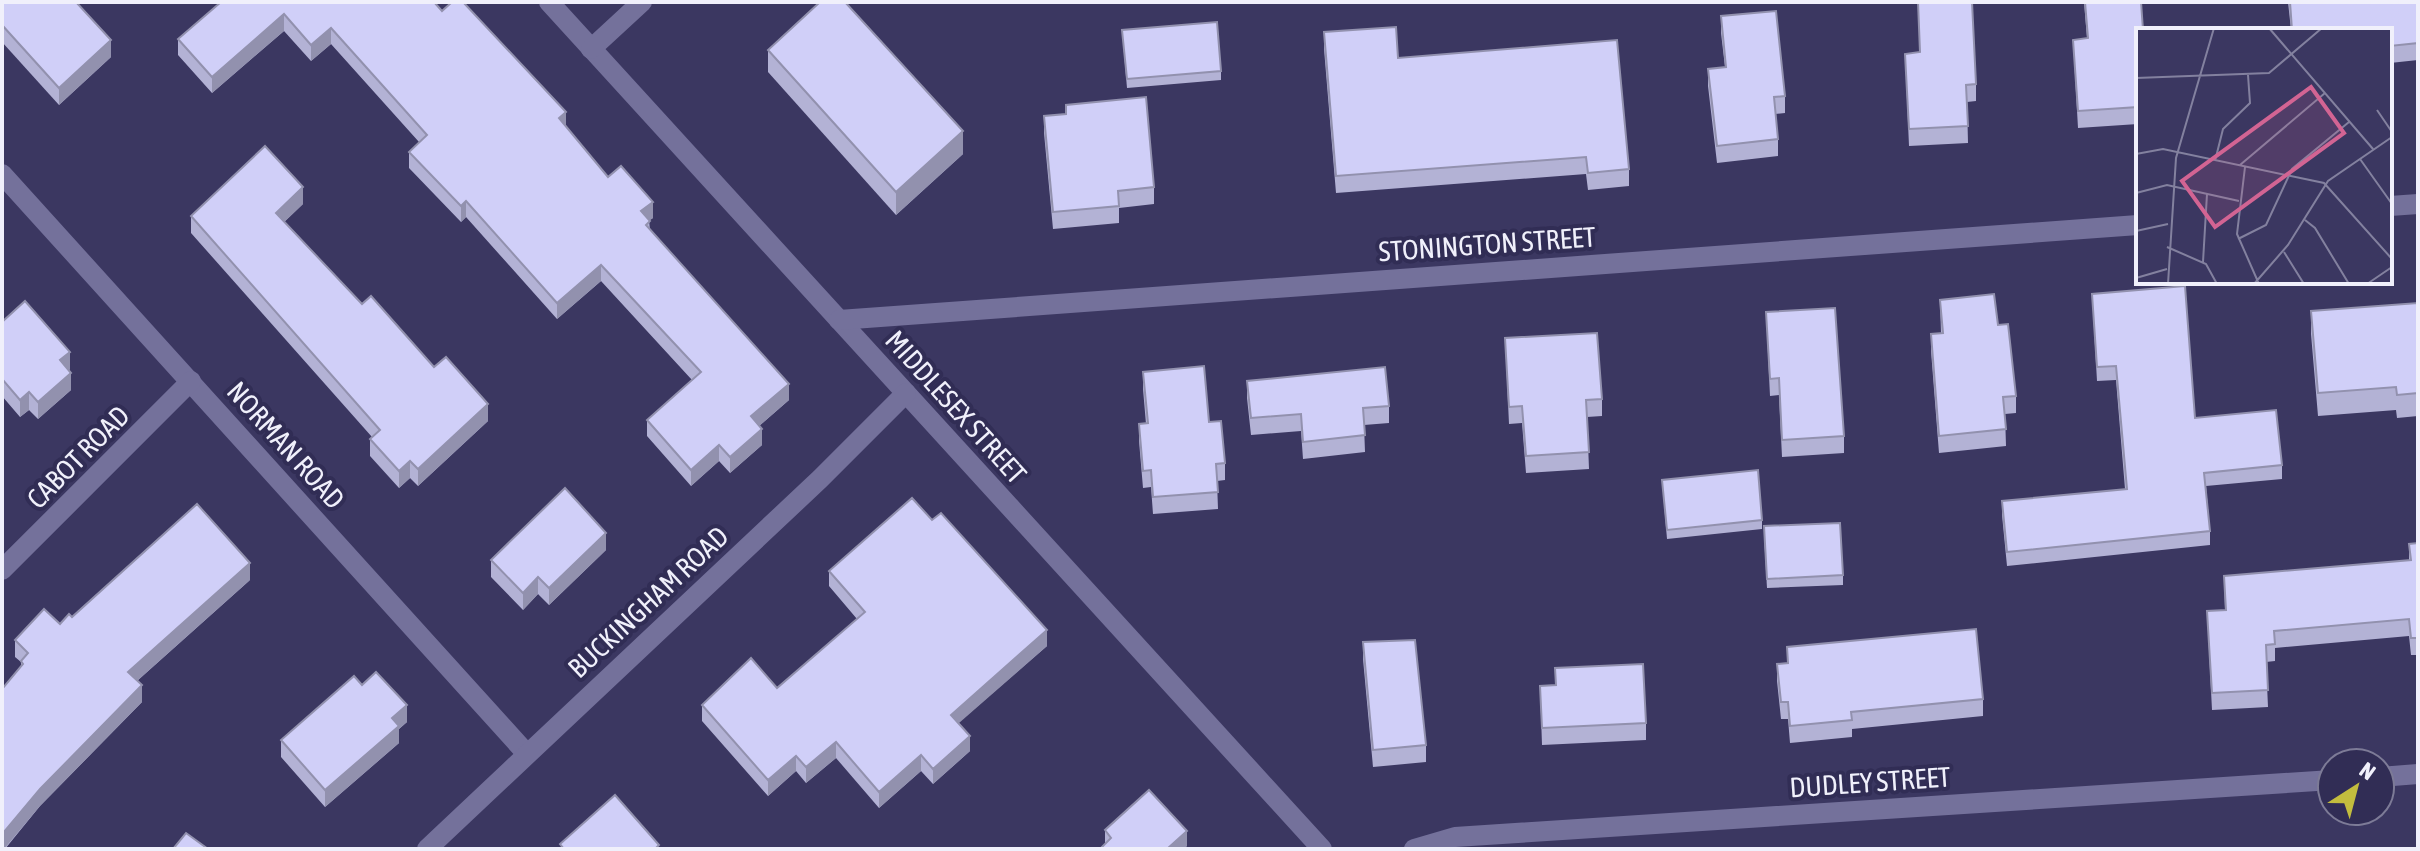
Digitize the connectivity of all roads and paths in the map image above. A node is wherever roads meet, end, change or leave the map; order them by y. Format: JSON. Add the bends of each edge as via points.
{"nodes":[{"id":1,"x":549,"y":2,"type":"edge"},
{"id":2,"x":642,"y":2,"type":"edge"},
{"id":3,"x":591,"y":49,"type":"junction"},
{"id":4,"x":2,"y":174,"type":"edge"},
{"id":5,"x":2418,"y":204,"type":"edge"},
{"id":6,"x":2392,"y":206,"type":"edge"},
{"id":7,"x":2136,"y":225,"type":"edge"},
{"id":8,"x":839,"y":320,"type":"junction"},
{"id":9,"x":191,"y":381,"type":"junction"},
{"id":10,"x":906,"y":393,"type":"junction"},
{"id":11,"x":2,"y":570,"type":"edge"},
{"id":12,"x":527,"y":754,"type":"junction"},
{"id":13,"x":2418,"y":774,"type":"edge"},
{"id":14,"x":2396,"y":776,"type":"edge"},
{"id":15,"x":2316,"y":781,"type":"edge"},
{"id":16,"x":427,"y":849,"type":"edge"},
{"id":17,"x":1322,"y":849,"type":"edge"},
{"id":18,"x":1414,"y":849,"type":"edge"}],
"edges":[{"from":1,"to":3,"type":"street","name":"MIDDLESEX STREET"},
{"from":2,"to":3,"type":"street"},
{"from":3,"to":8,"type":"street","name":"MIDDLESEX STREET"},
{"from":4,"to":9,"type":"street","name":"NORMAN ROAD"},
{"from":5,"to":6,"type":"street"},
{"from":7,"to":8,"type":"street","name":"STONINGTON STREET"},
{"from":8,"to":10,"type":"street","name":"MIDDLESEX STREET"},
{"from":9,"to":11,"type":"street","name":"CABOT ROAD"},
{"from":9,"to":12,"type":"street","name":"NORMAN ROAD"},
{"from":10,"to":12,"type":"street","name":"BUCKINGHAM ROAD"},
{"from":10,"to":17,"type":"street","name":"MIDDLESEX STREET"},
{"from":12,"to":16,"type":"street","name":"BUCKINGHAM ROAD"},
{"from":13,"to":14,"type":"street"},
{"from":15,"to":18,"type":"street","name":"DUDLEY STREET","via":[[1455,837]]}]}
